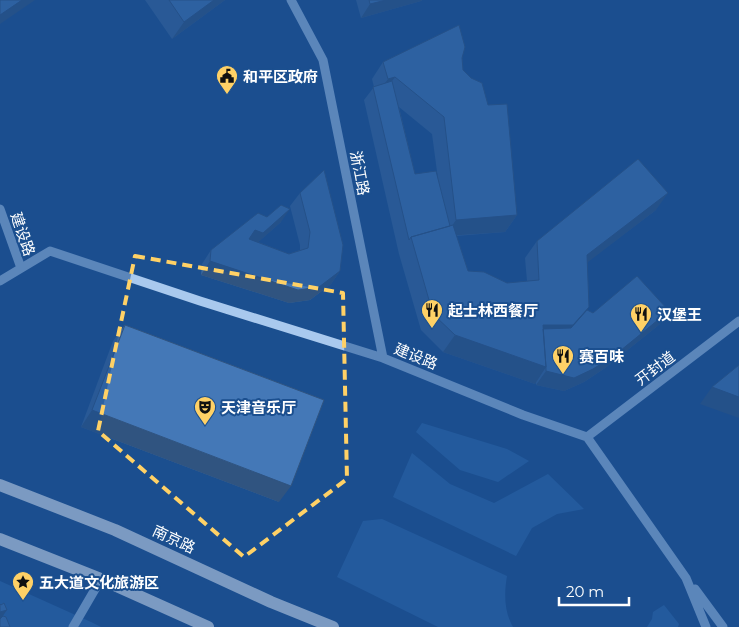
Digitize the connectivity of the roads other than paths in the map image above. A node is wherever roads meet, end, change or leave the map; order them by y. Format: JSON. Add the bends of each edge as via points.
{"nodes":[{"id":1,"x":291,"y":0,"type":"edge"},
{"id":2,"x":0,"y":209,"type":"edge"},
{"id":3,"x":21,"y":268,"type":"junction"},
{"id":4,"x":0,"y":281,"type":"edge"},
{"id":5,"x":739,"y":322,"type":"edge"},
{"id":6,"x":382,"y":358,"type":"junction"},
{"id":7,"x":587,"y":437,"type":"junction"},
{"id":8,"x":0,"y":485,"type":"edge"},
{"id":9,"x":0,"y":539,"type":"edge"},
{"id":10,"x":686,"y":578,"type":"junction"},
{"id":11,"x":101,"y":579,"type":"junction"},
{"id":12,"x":73,"y":627,"type":"edge"},
{"id":13,"x":208,"y":627,"type":"edge"},
{"id":14,"x":333,"y":627,"type":"edge"},
{"id":15,"x":706,"y":627,"type":"edge"},
{"id":16,"x":723,"y":627,"type":"edge"}],
"edges":[{"from":1,"to":6,"type":"street","name":"浙江路","via":[[323,60]]},
{"from":2,"to":3,"type":"street","name":"建设路"},
{"from":3,"to":4,"type":"street","name":"建设路"},
{"from":3,"to":6,"type":"street","name":"建设路","via":[[50,250]]},
{"from":5,"to":7,"type":"street","name":"开封道"},
{"from":6,"to":7,"type":"street","name":"建设路"},
{"from":7,"to":10,"type":"street"},
{"from":8,"to":14,"type":"main road","name":"南京路","via":[[114,530]]},
{"from":9,"to":11,"type":"main road"},
{"from":10,"to":15,"type":"street"},
{"from":10,"to":16,"type":"street"},
{"from":11,"to":12,"type":"street"},
{"from":11,"to":13,"type":"main road"}]}
